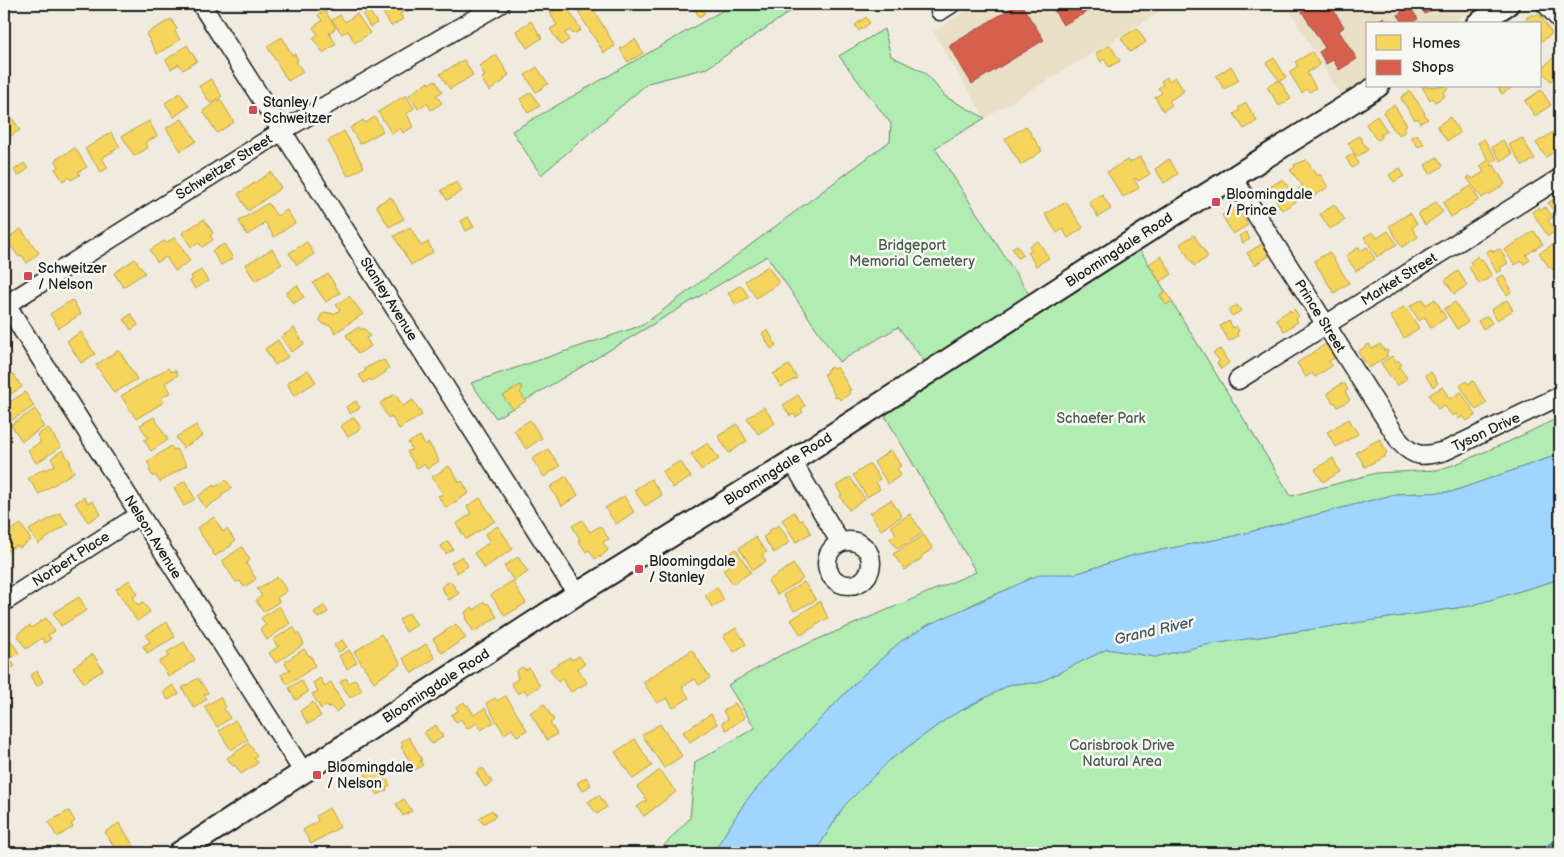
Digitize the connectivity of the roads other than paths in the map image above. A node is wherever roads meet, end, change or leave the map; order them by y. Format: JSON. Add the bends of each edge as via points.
{"nodes":[{"id":1,"x":201,"y":4,"type":"edge"},
{"id":2,"x":500,"y":4,"type":"edge"},
{"id":3,"x":1508,"y":4,"type":"edge"},
{"id":4,"x":1546,"y":4,"type":"edge"},
{"id":5,"x":1560,"y":20,"type":"edge"},
{"id":6,"x":1480,"y":22,"type":"edge"},
{"id":7,"x":1375,"y":88,"type":"edge"},
{"id":8,"x":282,"y":131,"type":"junction"},
{"id":9,"x":1233,"y":178,"type":"junction"},
{"id":10,"x":1560,"y":178,"type":"edge"},
{"id":11,"x":5,"y":304,"type":"edge"},
{"id":12,"x":1326,"y":326,"type":"junction"},
{"id":13,"x":1238,"y":380,"type":"dead end"},
{"id":14,"x":1560,"y":396,"type":"edge"},
{"id":15,"x":1409,"y":452,"type":"joint"},
{"id":16,"x":792,"y":461,"type":"junction"},
{"id":17,"x":139,"y":515,"type":"junction"},
{"id":18,"x":840,"y":542,"type":"dead end"},
{"id":19,"x":577,"y":594,"type":"junction"},
{"id":20,"x":4,"y":602,"type":"edge"},
{"id":21,"x":304,"y":773,"type":"junction"},
{"id":22,"x":179,"y":853,"type":"edge"}],
"edges":[{"from":1,"to":8,"type":"street","name":"Stanley Avenue"},
{"from":2,"to":8,"type":"street","name":"Schweitzer Street"},
{"from":3,"to":6,"type":"main road"},
{"from":4,"to":5,"type":"street"},
{"from":7,"to":9,"type":"main road","name":"Bloomingdale Road"},
{"from":8,"to":11,"type":"street","name":"Schweitzer Street"},
{"from":8,"to":19,"type":"street","name":"Stanley Avenue"},
{"from":9,"to":12,"type":"street","name":"Prince Street"},
{"from":9,"to":16,"type":"main road","name":"Bloomingdale Road"},
{"from":10,"to":12,"type":"street","name":"Market Street"},
{"from":11,"to":17,"type":"street","name":"Nelson Avenue"},
{"from":12,"to":13,"type":"street","name":"Market Street"},
{"from":12,"to":15,"type":"street","name":"Prince Street"},
{"from":14,"to":15,"type":"street","name":"Tyson Drive","via":[[1445,451],[1425,456]]},
{"from":16,"to":18,"type":"street"},
{"from":16,"to":19,"type":"main road","name":"Bloomingdale Road"},
{"from":17,"to":20,"type":"street","name":"Norbert Place"},
{"from":17,"to":21,"type":"street","name":"Nelson Avenue"},
{"from":19,"to":21,"type":"main road","name":"Bloomingdale Road"},
{"from":21,"to":22,"type":"main road","name":"Bloomingdale Road"}]}
